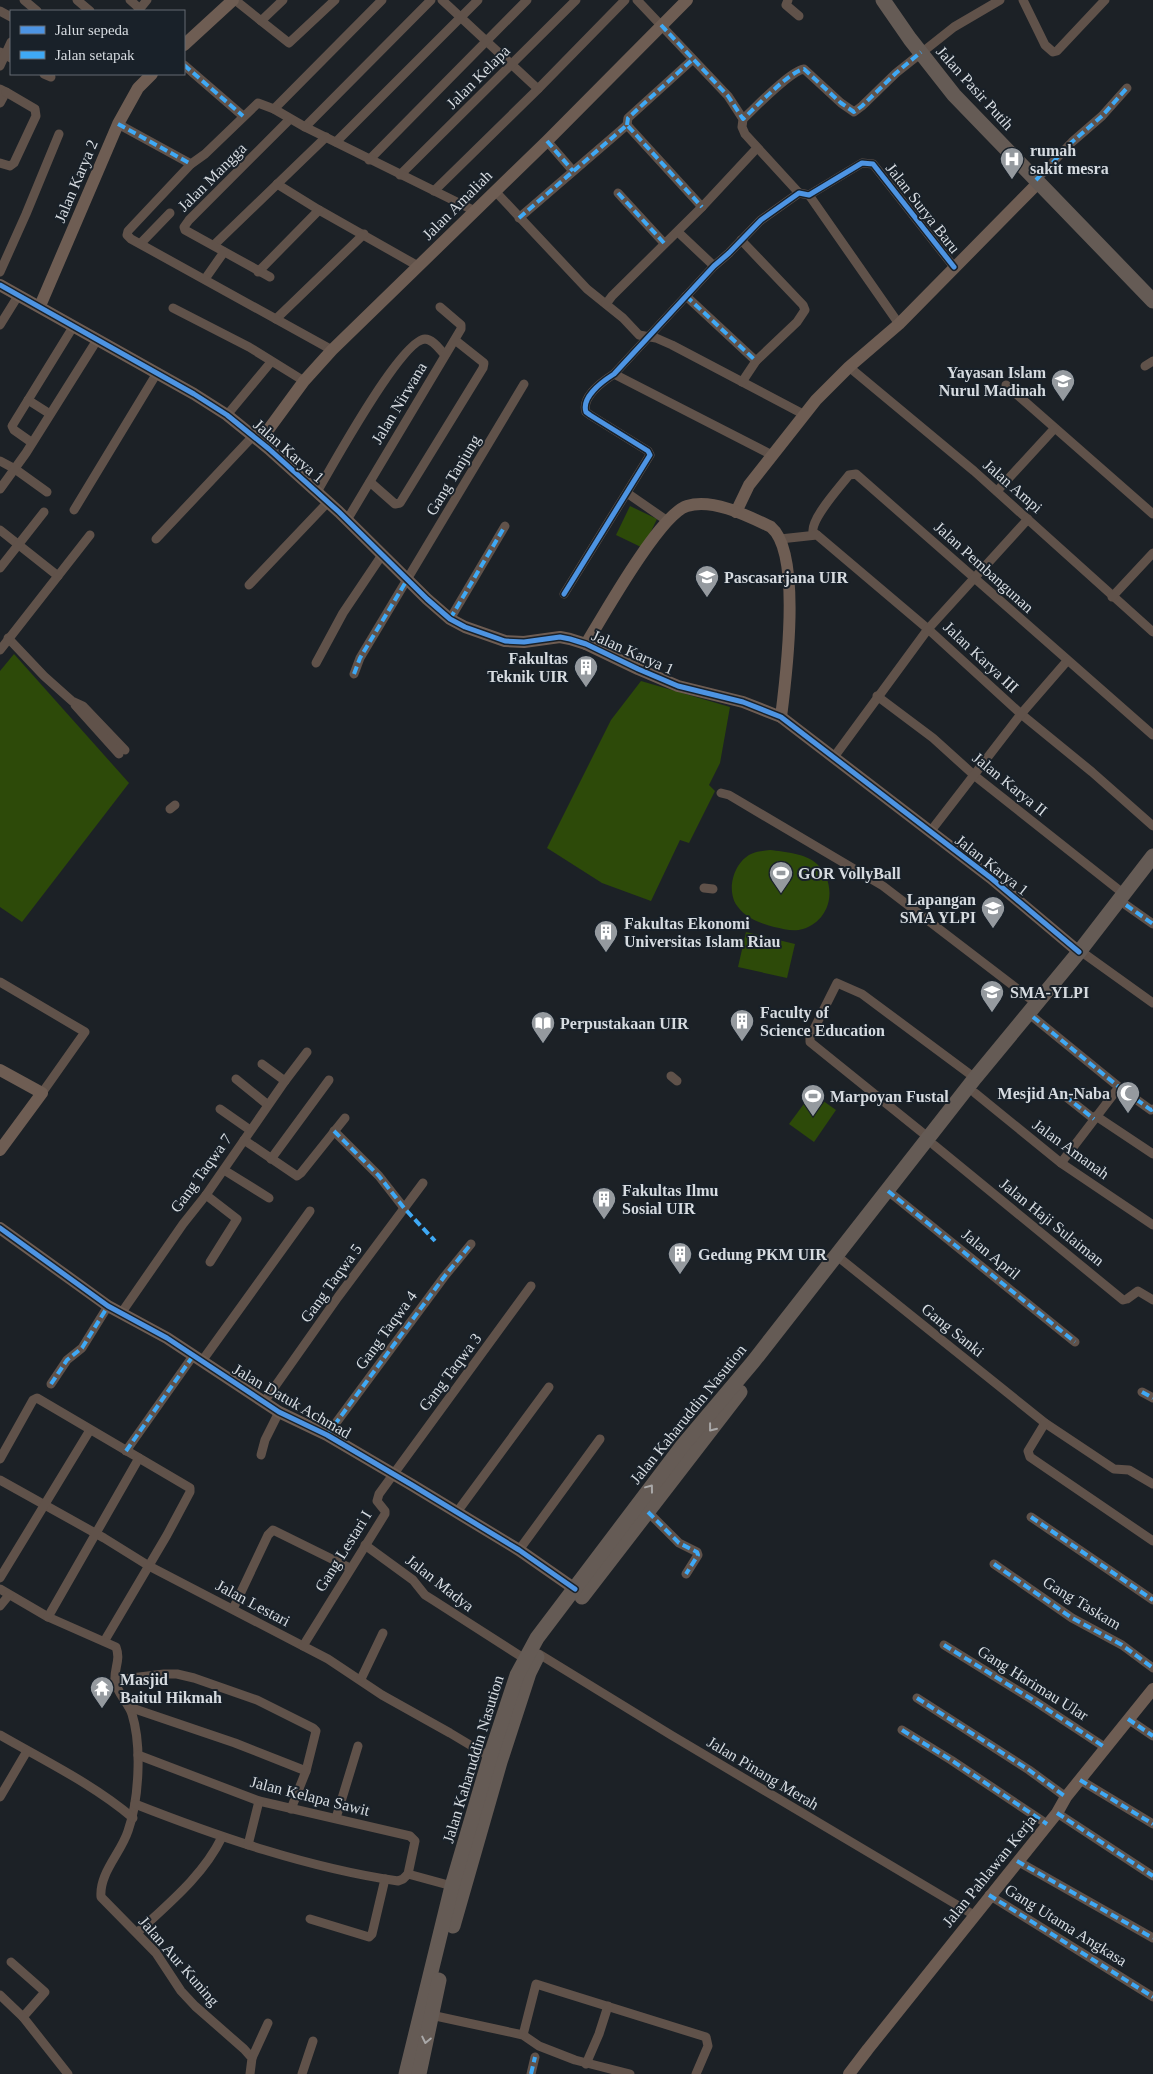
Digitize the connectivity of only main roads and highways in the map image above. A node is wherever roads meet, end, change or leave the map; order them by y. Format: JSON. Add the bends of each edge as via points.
{"nodes":[{"id":1,"x":888,"y":2,"type":"edge"},
{"id":2,"x":1153,"y":301,"type":"edge"},
{"id":3,"x":1153,"y":856,"type":"edge"},
{"id":4,"x":1146,"y":876,"type":"edge"},
{"id":5,"x":891,"y":1193,"type":"junction"},
{"id":6,"x":642,"y":1508,"type":"junction"},
{"id":7,"x":532,"y":1656,"type":"junction"},
{"id":8,"x":441,"y":1951,"type":"junction"},
{"id":9,"x":406,"y":2074,"type":"edge"},
{"id":10,"x":419,"y":2074,"type":"edge"}],
"edges":[{"from":1,"to":2,"type":"highway","name":"Jalan Pasir Putih","via":[[954,94]]},
{"from":3,"to":4,"type":"highway","name":"Jalan Kaharuddin Nasution"},
{"from":4,"to":5,"type":"highway","name":"Jalan Kaharuddin Nasution"},
{"from":5,"to":6,"type":"highway","name":"Jalan Kaharuddin Nasution","one_way":true,"via":[[842,1260]]},
{"from":6,"to":5,"type":"highway","name":"Jalan Kaharuddin Nasution","one_way":true,"via":[[683,1445]]},
{"from":6,"to":7,"type":"highway","name":"Jalan Kaharuddin Nasution"},
{"from":6,"to":7,"type":"highway","name":"Jalan Kaharuddin Nasution","via":[[537,1638]]},
{"from":7,"to":8,"type":"highway","name":"Jalan Kaharuddin Nasution"},
{"from":7,"to":8,"type":"highway","name":"Jalan Kaharuddin Nasution","via":[[517,1675],[490,1757],[452,1886]]},
{"from":8,"to":9,"type":"highway","name":"Jalan Kaharuddin Nasution"},
{"from":8,"to":10,"type":"highway","name":"Jalan Kaharuddin Nasution","one_way":true}]}
